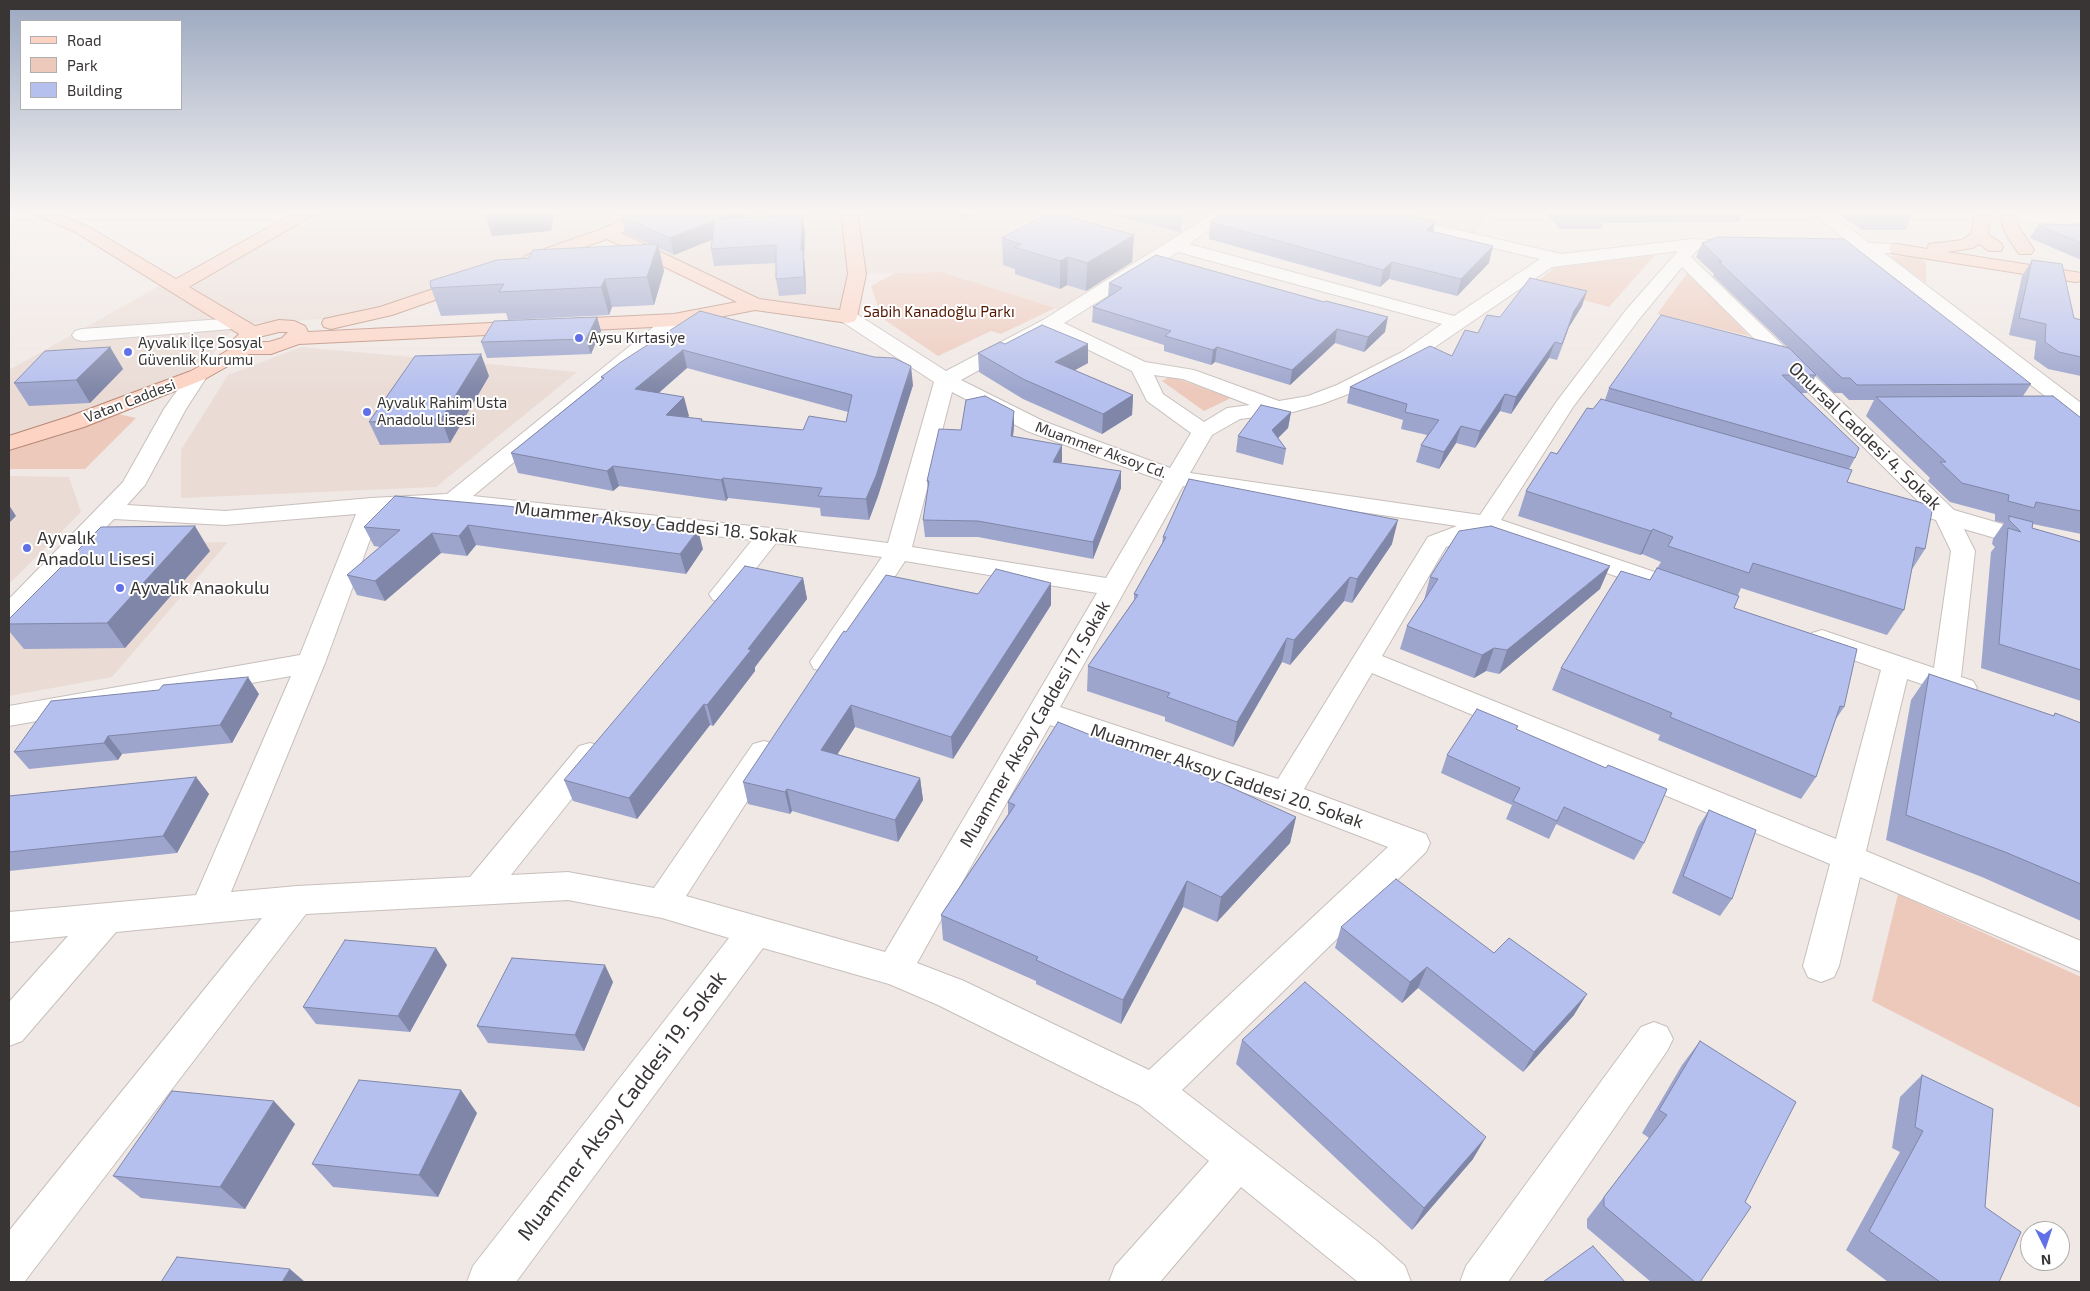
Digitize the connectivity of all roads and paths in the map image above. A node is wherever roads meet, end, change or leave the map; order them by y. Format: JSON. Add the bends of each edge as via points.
{"nodes":[{"id":1,"x":154,"y":272,"type":"edge"},
{"id":2,"x":201,"y":272,"type":"edge"},
{"id":3,"x":689,"y":272,"type":"edge"},
{"id":4,"x":857,"y":272,"type":"edge"},
{"id":5,"x":1133,"y":272,"type":"edge"},
{"id":6,"x":1249,"y":272,"type":"edge"},
{"id":7,"x":1530,"y":272,"type":"edge"},
{"id":8,"x":1672,"y":272,"type":"edge"},
{"id":9,"x":1708,"y":272,"type":"edge"},
{"id":10,"x":1898,"y":272,"type":"edge"},
{"id":11,"x":2066,"y":272,"type":"edge"},
{"id":12,"x":2079,"y":274,"type":"edge"},
{"id":13,"x":487,"y":275,"type":"edge"},
{"id":14,"x":177,"y":286,"type":"junction"},
{"id":15,"x":755,"y":304,"type":"junction"},
{"id":16,"x":848,"y":317,"type":"junction"},
{"id":17,"x":674,"y":320,"type":"junction"},
{"id":18,"x":1050,"y":324,"type":"junction"},
{"id":19,"x":1450,"y":328,"type":"junction"},
{"id":20,"x":297,"y":334,"type":"junction"},
{"id":21,"x":82,"y":335,"type":"dead end"},
{"id":22,"x":245,"y":335,"type":"junction"},
{"id":23,"x":1742,"y":342,"type":"edge"},
{"id":24,"x":1778,"y":351,"type":"junction"},
{"id":25,"x":1140,"y":367,"type":"junction"},
{"id":26,"x":198,"y":375,"type":"junction"},
{"id":27,"x":945,"y":380,"type":"junction"},
{"id":28,"x":2042,"y":406,"type":"edge"},
{"id":29,"x":1273,"y":407,"type":"junction"},
{"id":30,"x":1837,"y":408,"type":"junction"},
{"id":31,"x":1866,"y":408,"type":"dead end"},
{"id":32,"x":2078,"y":409,"type":"edge"},
{"id":33,"x":1203,"y":430,"type":"junction"},
{"id":34,"x":9,"y":442,"type":"edge"},
{"id":35,"x":1176,"y":478,"type":"junction"},
{"id":36,"x":453,"y":501,"type":"junction"},
{"id":37,"x":1898,"y":502,"type":"edge"},
{"id":38,"x":371,"y":505,"type":"junction"},
{"id":39,"x":107,"y":511,"type":"junction"},
{"id":40,"x":1946,"y":516,"type":"junction"},
{"id":41,"x":1487,"y":522,"type":"junction"},
{"id":42,"x":770,"y":535,"type":"junction"},
{"id":43,"x":898,"y":552,"type":"junction"},
{"id":44,"x":2081,"y":555,"type":"edge"},
{"id":45,"x":1113,"y":587,"type":"junction"},
{"id":46,"x":1710,"y":600,"type":"edge"},
{"id":47,"x":9,"y":614,"type":"edge"},
{"id":48,"x":704,"y":615,"type":"edge"},
{"id":49,"x":1803,"y":632,"type":"edge"},
{"id":50,"x":1366,"y":660,"type":"junction"},
{"id":51,"x":311,"y":663,"type":"junction"},
{"id":52,"x":1896,"y":665,"type":"junction"},
{"id":53,"x":1946,"y":682,"type":"junction"},
{"id":54,"x":810,"y":683,"type":"edge"},
{"id":55,"x":1982,"y":695,"type":"edge"},
{"id":56,"x":1041,"y":711,"type":"junction"},
{"id":57,"x":9,"y":716,"type":"edge"},
{"id":58,"x":777,"y":732,"type":"edge"},
{"id":59,"x":605,"y":736,"type":"edge"},
{"id":60,"x":1286,"y":794,"type":"junction"},
{"id":61,"x":1847,"y":857,"type":"junction"},
{"id":62,"x":479,"y":890,"type":"junction"},
{"id":63,"x":298,"y":900,"type":"junction"},
{"id":64,"x":662,"y":904,"type":"junction"},
{"id":65,"x":208,"y":908,"type":"junction"},
{"id":66,"x":107,"y":917,"type":"junction"},
{"id":67,"x":9,"y":927,"type":"edge"},
{"id":68,"x":756,"y":930,"type":"junction"},
{"id":69,"x":2081,"y":956,"type":"edge"},
{"id":70,"x":1821,"y":966,"type":"dead end"},
{"id":71,"x":894,"y":970,"type":"junction"},
{"id":72,"x":9,"y":1029,"type":"edge"},
{"id":73,"x":1654,"y":1039,"type":"dead end"},
{"id":74,"x":1153,"y":1092,"type":"junction"},
{"id":75,"x":1238,"y":1159,"type":"junction"},
{"id":76,"x":9,"y":1265,"type":"edge"},
{"id":77,"x":489,"y":1282,"type":"edge"},
{"id":78,"x":1132,"y":1282,"type":"edge"},
{"id":79,"x":1389,"y":1282,"type":"edge"},
{"id":80,"x":1482,"y":1282,"type":"edge"}],
"edges":[{"from":1,"to":14,"type":"main road"},
{"from":2,"to":14,"type":"main road"},
{"from":3,"to":15,"type":"main road"},
{"from":4,"to":16,"type":"main road"},
{"from":5,"to":18,"type":"street"},
{"from":6,"to":19,"type":"street"},
{"from":7,"to":19,"type":"street"},
{"from":8,"to":41,"type":"street"},
{"from":9,"to":24,"type":"street","name":"Onursal Caddesi 4. Sokak"},
{"from":10,"to":32,"type":"street"},
{"from":11,"to":12,"type":"main road"},
{"from":13,"to":20,"type":"main road","via":[[385,311]]},
{"from":14,"to":22,"type":"main road"},
{"from":15,"to":16,"type":"main road"},
{"from":15,"to":17,"type":"main road"},
{"from":16,"to":27,"type":"street","name":"Muammer Aksoy Cd."},
{"from":17,"to":20,"type":"main road"},
{"from":17,"to":36,"type":"street"},
{"from":18,"to":25,"type":"street"},
{"from":18,"to":27,"type":"street"},
{"from":19,"to":29,"type":"street","via":[[1409,356],[1344,389],[1293,406]]},
{"from":20,"to":22,"type":"main road","name":"Vatan Caddesi","via":[[294,327],[279,326]]},
{"from":21,"to":22,"type":"street"},
{"from":22,"to":26,"type":"main road","name":"Vatan Caddesi"},
{"from":23,"to":24,"type":"street"},
{"from":24,"to":30,"type":"street","name":"Onursal Caddesi 4. Sokak"},
{"from":25,"to":29,"type":"street","via":[[1187,374]]},
{"from":25,"to":33,"type":"street","via":[[1154,397]]},
{"from":26,"to":34,"type":"main road","name":"Vatan Caddesi","via":[[76,422]]},
{"from":26,"to":39,"type":"street","via":[[175,409],[133,485]]},
{"from":27,"to":35,"type":"street","name":"Muammer Aksoy Cd.","via":[[1035,426]]},
{"from":27,"to":43,"type":"street"},
{"from":28,"to":32,"type":"street"},
{"from":29,"to":33,"type":"street","via":[[1235,413]]},
{"from":30,"to":31,"type":"street"},
{"from":30,"to":40,"type":"street","name":"Onursal Caddesi 4. Sokak"},
{"from":33,"to":35,"type":"street","name":"Muammer Aksoy Caddesi 17. Sokak"},
{"from":35,"to":41,"type":"street","name":"Muammer Aksoy Cd."},
{"from":35,"to":45,"type":"street","name":"Muammer Aksoy Caddesi 17. Sokak"},
{"from":36,"to":38,"type":"street","name":"Muammer Aksoy Caddesi 18. Sokak"},
{"from":36,"to":42,"type":"street","name":"Muammer Aksoy Caddesi 18. Sokak"},
{"from":37,"to":40,"type":"street"},
{"from":38,"to":39,"type":"street","name":"Muammer Aksoy Caddesi 18. Sokak","via":[[225,518]]},
{"from":38,"to":51,"type":"street"},
{"from":39,"to":47,"type":"street"},
{"from":40,"to":44,"type":"street"},
{"from":40,"to":53,"type":"street","name":"Onursal Caddesi 4. Sokak","via":[[1963,551]]},
{"from":41,"to":46,"type":"street","name":"Muammer Aksoy Cd."},
{"from":41,"to":50,"type":"street","via":[[1437,542]]},
{"from":42,"to":43,"type":"street","name":"Muammer Aksoy Caddesi 18. Sokak"},
{"from":42,"to":48,"type":"street"},
{"from":43,"to":45,"type":"street","name":"Muammer Aksoy Caddesi 18. Sokak"},
{"from":43,"to":54,"type":"street"},
{"from":45,"to":56,"type":"street","name":"Muammer Aksoy Caddesi 17. Sokak"},
{"from":49,"to":52,"type":"street"},
{"from":50,"to":60,"type":"street"},
{"from":50,"to":61,"type":"street"},
{"from":51,"to":57,"type":"street"},
{"from":51,"to":65,"type":"street"},
{"from":52,"to":53,"type":"street"},
{"from":52,"to":61,"type":"street"},
{"from":53,"to":55,"type":"street"},
{"from":56,"to":60,"type":"street","name":"Muammer Aksoy Caddesi 20. Sokak"},
{"from":56,"to":71,"type":"street","name":"Muammer Aksoy Caddesi 17. Sokak"},
{"from":58,"to":64,"type":"street"},
{"from":59,"to":62,"type":"street"},
{"from":60,"to":74,"type":"street","name":"Muammer Aksoy Caddesi 20. Sokak","via":[[1414,843]]},
{"from":61,"to":69,"type":"street"},
{"from":61,"to":70,"type":"street"},
{"from":62,"to":63,"type":"street"},
{"from":62,"to":64,"type":"street","via":[[568,886]]},
{"from":63,"to":65,"type":"street"},
{"from":63,"to":76,"type":"street"},
{"from":64,"to":68,"type":"street"},
{"from":65,"to":66,"type":"street"},
{"from":66,"to":67,"type":"street"},
{"from":66,"to":72,"type":"street"},
{"from":68,"to":71,"type":"street"},
{"from":68,"to":77,"type":"street","name":"Muammer Aksoy Caddesi 19. Sokak"},
{"from":71,"to":74,"type":"street","via":[[950,993]]},
{"from":73,"to":80,"type":"street"},
{"from":74,"to":75,"type":"street"},
{"from":75,"to":78,"type":"street"},
{"from":75,"to":79,"type":"street","via":[[1362,1256]]}]}
